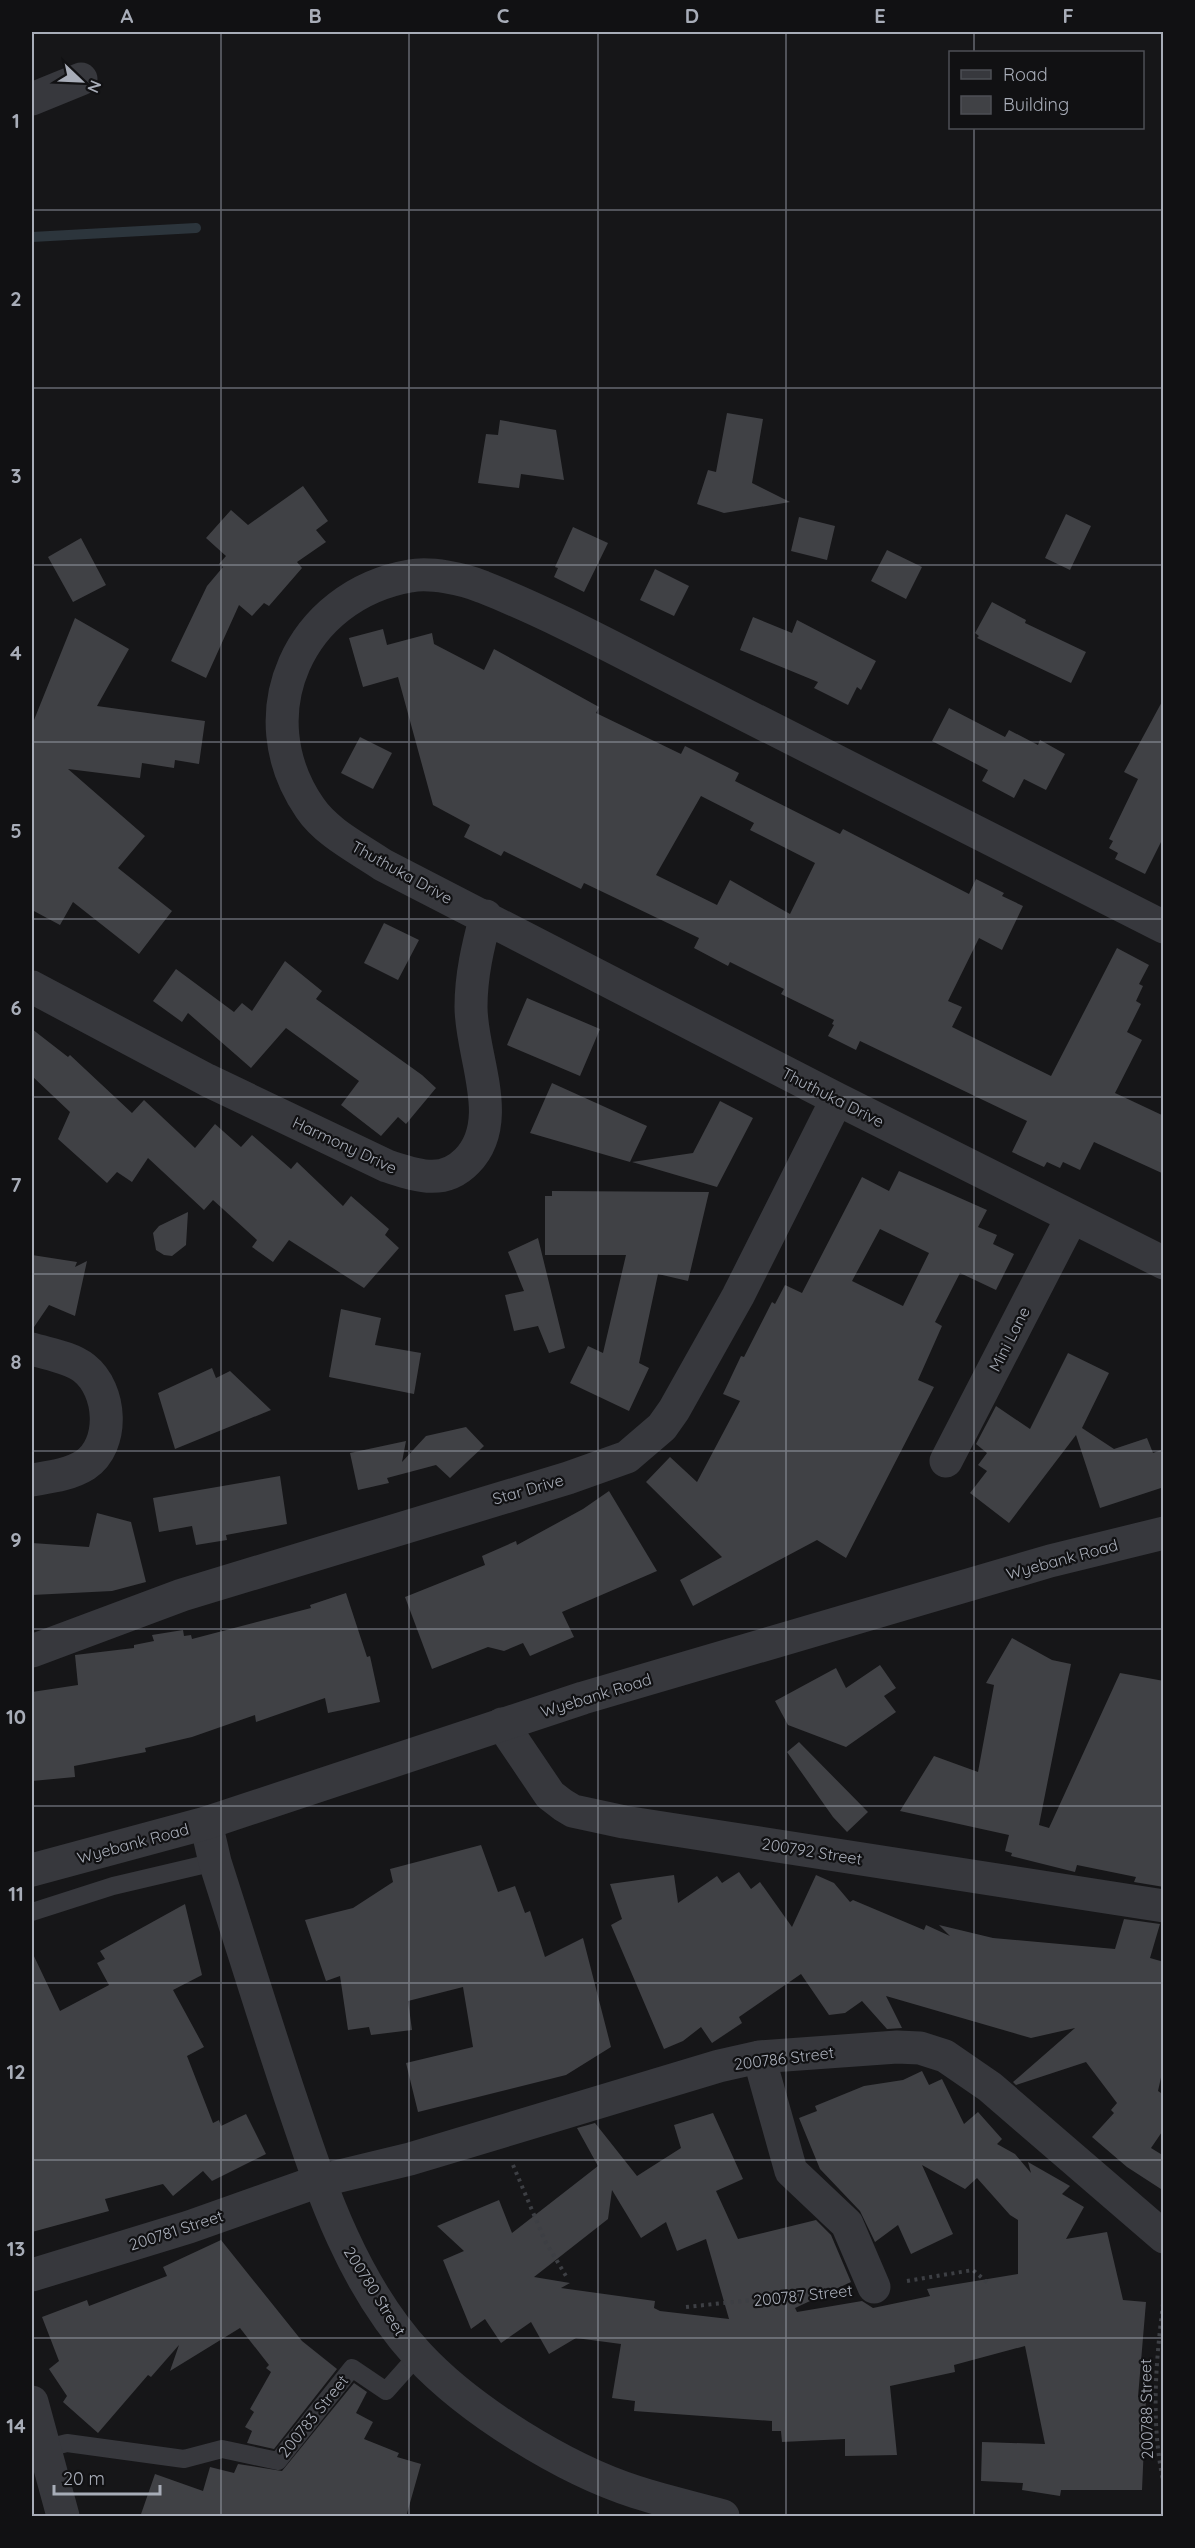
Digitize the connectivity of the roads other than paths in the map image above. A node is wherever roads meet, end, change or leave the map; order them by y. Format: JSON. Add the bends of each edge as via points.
{"nodes":[{"id":1,"x":81,"y":79,"type":"dead end"},
{"id":2,"x":32,"y":99,"type":"edge"},
{"id":3,"x":486,"y":916,"type":"junction"},
{"id":4,"x":1164,"y":927,"type":"edge"},
{"id":5,"x":32,"y":987,"type":"edge"},
{"id":6,"x":837,"y":1099,"type":"junction"},
{"id":7,"x":1072,"y":1217,"type":"junction"},
{"id":8,"x":1164,"y":1263,"type":"edge"},
{"id":9,"x":32,"y":1349,"type":"edge"},
{"id":10,"x":946,"y":1461,"type":"dead end"},
{"id":11,"x":32,"y":1480,"type":"edge"},
{"id":12,"x":1164,"y":1533,"type":"edge"},
{"id":13,"x":32,"y":1651,"type":"edge"},
{"id":14,"x":502,"y":1724,"type":"junction"},
{"id":15,"x":206,"y":1823,"type":"junction"},
{"id":16,"x":214,"y":1863,"type":"junction"},
{"id":17,"x":32,"y":1870,"type":"edge"},
{"id":18,"x":1164,"y":1906,"type":"edge"},
{"id":19,"x":32,"y":1912,"type":"edge"},
{"id":20,"x":759,"y":2057,"type":"junction"},
{"id":21,"x":319,"y":2181,"type":"junction"},
{"id":22,"x":1164,"y":2237,"type":"edge"},
{"id":23,"x":32,"y":2275,"type":"edge"},
{"id":24,"x":873,"y":2287,"type":"road end"},
{"id":25,"x":418,"y":2355,"type":"junction"},
{"id":26,"x":32,"y":2402,"type":"edge"},
{"id":27,"x":43,"y":2449,"type":"junction"},
{"id":28,"x":63,"y":2517,"type":"edge"},
{"id":29,"x":723,"y":2517,"type":"edge"}],
"edges":[{"from":1,"to":2,"type":"street"},
{"from":3,"to":4,"type":"street","name":"Thuthuka Drive","via":[[382,865],[336,834],[310,809],[284,748],[281,706],[293,665],[316,627],[347,600],[412,575],[480,585],[563,623]]},
{"from":3,"to":5,"type":"street","name":"Harmony Drive","via":[[474,961],[471,1008],[487,1110],[485,1131],[475,1153],[457,1172],[438,1178],[387,1166],[207,1080]]},
{"from":3,"to":6,"type":"street","name":"Thuthuka Drive"},
{"from":6,"to":7,"type":"street","name":"Thuthuka Drive"},
{"from":6,"to":13,"type":"street","name":"Star Drive","via":[[705,1358],[662,1427],[627,1457],[182,1595]]},
{"from":7,"to":8,"type":"street","name":"Thuthuka Drive"},
{"from":7,"to":10,"type":"street","name":"Mini Lane"},
{"from":9,"to":11,"type":"street","via":[[82,1366],[92,1376],[100,1395],[106,1431],[103,1444],[87,1464],[74,1472]]},
{"from":12,"to":14,"type":"street","name":"Wyebank Road","via":[[1050,1562]]},
{"from":14,"to":15,"type":"street","name":"Wyebank Road"},
{"from":14,"to":18,"type":"street","name":"200792 Street","via":[[550,1795],[573,1811]]},
{"from":15,"to":16,"type":"street","name":"200780 Street"},
{"from":15,"to":17,"type":"street","name":"Wyebank Road"},
{"from":16,"to":19,"type":"lane","via":[[112,1887]]},
{"from":16,"to":21,"type":"street","name":"200780 Street"},
{"from":20,"to":21,"type":"street","name":"200786 Street","via":[[665,2081],[410,2159]]},
{"from":20,"to":22,"type":"street","name":"200786 Street","via":[[897,2047],[920,2048],[945,2056],[990,2087]]},
{"from":20,"to":24,"type":"street","name":"200787 Street","via":[[791,2171],[847,2224]]},
{"from":21,"to":23,"type":"street","name":"200781 Street","via":[[189,2228]]},
{"from":21,"to":25,"type":"street","name":"200780 Street","via":[[348,2251],[391,2321]]},
{"from":25,"to":27,"type":"lane","name":"200783 Street","via":[[386,2391],[352,2368],[278,2461],[222,2449],[184,2459],[67,2443]]},
{"from":25,"to":29,"type":"street","name":"200780 Street","via":[[462,2396],[510,2430],[568,2462],[633,2491]]},
{"from":26,"to":27,"type":"street"},
{"from":27,"to":28,"type":"street"}]}
